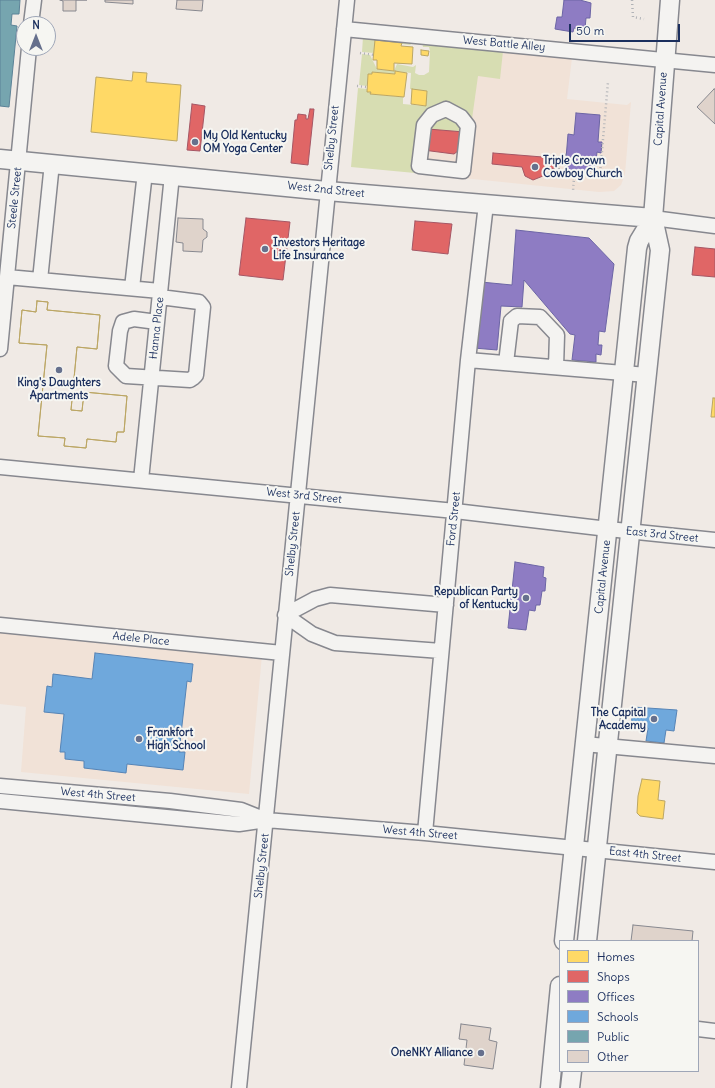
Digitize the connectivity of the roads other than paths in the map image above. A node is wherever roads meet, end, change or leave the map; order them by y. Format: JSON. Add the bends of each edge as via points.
{"nodes":[{"id":1,"x":34,"y":0,"type":"edge"},
{"id":2,"x":347,"y":0,"type":"edge"},
{"id":3,"x":669,"y":5,"type":"edge"},
{"id":4,"x":32,"y":16,"type":"edge"},
{"id":5,"x":344,"y":29,"type":"junction"},
{"id":6,"x":28,"y":56,"type":"edge"},
{"id":7,"x":665,"y":59,"type":"junction"},
{"id":8,"x":715,"y":65,"type":"edge"},
{"id":9,"x":0,"y":158,"type":"edge"},
{"id":10,"x":19,"y":159,"type":"junction"},
{"id":11,"x":52,"y":163,"type":"junction"},
{"id":12,"x":448,"y":170,"type":"joint"},
{"id":13,"x":145,"y":172,"type":"junction"},
{"id":14,"x":172,"y":175,"type":"junction"},
{"id":15,"x":327,"y":191,"type":"junction"},
{"id":16,"x":486,"y":204,"type":"junction"},
{"id":17,"x":653,"y":218,"type":"junction"},
{"id":18,"x":715,"y":226,"type":"edge"},
{"id":19,"x":7,"y":277,"type":"junction"},
{"id":20,"x":40,"y":280,"type":"junction"},
{"id":21,"x":132,"y":288,"type":"junction"},
{"id":22,"x":160,"y":294,"type":"junction"},
{"id":23,"x":157,"y":322,"type":"junction"},
{"id":24,"x":0,"y":342,"type":"edge"},
{"id":25,"x":468,"y":360,"type":"junction"},
{"id":26,"x":506,"y":363,"type":"junction"},
{"id":27,"x":556,"y":367,"type":"junction"},
{"id":28,"x":625,"y":373,"type":"junction"},
{"id":29,"x":647,"y":375,"type":"junction"},
{"id":30,"x":152,"y":379,"type":"junction"},
{"id":31,"x":0,"y":467,"type":"edge"},
{"id":32,"x":141,"y":480,"type":"junction"},
{"id":33,"x":298,"y":496,"type":"junction"},
{"id":34,"x":455,"y":511,"type":"junction"},
{"id":35,"x":608,"y":529,"type":"junction"},
{"id":36,"x":631,"y":532,"type":"junction"},
{"id":37,"x":715,"y":540,"type":"edge"},
{"id":38,"x":446,"y":605,"type":"junction"},
{"id":39,"x":285,"y":615,"type":"junction"},
{"id":40,"x":0,"y":625,"type":"edge"},
{"id":41,"x":441,"y":651,"type":"junction"},
{"id":42,"x":282,"y":653,"type":"junction"},
{"id":43,"x":584,"y":744,"type":"junction"},
{"id":44,"x":607,"y":746,"type":"junction"},
{"id":45,"x":715,"y":756,"type":"edge"},
{"id":46,"x":0,"y":786,"type":"edge"},
{"id":47,"x":0,"y":801,"type":"edge"},
{"id":48,"x":266,"y":820,"type":"junction"},
{"id":49,"x":425,"y":833,"type":"junction"},
{"id":50,"x":574,"y":849,"type":"junction"},
{"id":51,"x":597,"y":850,"type":"junction"},
{"id":52,"x":715,"y":862,"type":"edge"},
{"id":53,"x":564,"y":940,"type":"edge"},
{"id":54,"x":587,"y":940,"type":"edge"},
{"id":55,"x":559,"y":1014,"type":"edge"},
{"id":56,"x":699,"y":1029,"type":"edge"},
{"id":57,"x":715,"y":1031,"type":"edge"},
{"id":58,"x":572,"y":1072,"type":"edge"},
{"id":59,"x":239,"y":1088,"type":"edge"},
{"id":60,"x":550,"y":1088,"type":"edge"},
{"id":61,"x":570,"y":1088,"type":"edge"}],
"edges":[{"from":1,"to":4,"type":"street"},
{"from":2,"to":5,"type":"street","name":"Shelby Street"},
{"from":3,"to":7,"type":"main road","name":"Capital Avenue"},
{"from":5,"to":7,"type":"street","name":"West Battle Alley"},
{"from":5,"to":15,"type":"street","name":"Shelby Street"},
{"from":6,"to":10,"type":"street","name":"Steele Street"},
{"from":7,"to":8,"type":"street","name":"West Battle Alley"},
{"from":7,"to":17,"type":"main road","name":"Capital Avenue"},
{"from":9,"to":10,"type":"main road","name":"West 2nd Street"},
{"from":10,"to":11,"type":"main road","name":"West 2nd Street"},
{"from":10,"to":19,"type":"street","name":"Steele Street"},
{"from":11,"to":13,"type":"main road","name":"West 2nd Street"},
{"from":11,"to":20,"type":"street"},
{"from":12,"to":12,"type":"street","via":[[463,171],[468,126],[461,117],[446,109],[432,115],[424,124],[419,166]]},
{"from":13,"to":14,"type":"main road","name":"West 2nd Street"},
{"from":13,"to":21,"type":"street"},
{"from":14,"to":15,"type":"main road","name":"West 2nd Street"},
{"from":14,"to":22,"type":"street","name":"Hanna Place"},
{"from":15,"to":16,"type":"main road","name":"West 2nd Street"},
{"from":15,"to":33,"type":"street","name":"Shelby Street"},
{"from":16,"to":17,"type":"main road","name":"West 2nd Street"},
{"from":16,"to":25,"type":"street","name":"Ford Street"},
{"from":17,"to":18,"type":"street"},
{"from":17,"to":28,"type":"main road","name":"Capital Avenue","via":[[637,248]]},
{"from":17,"to":29,"type":"main road","name":"Capital Avenue","via":[[660,250]]},
{"from":19,"to":20,"type":"street"},
{"from":19,"to":24,"type":"street","name":"Steele Street"},
{"from":20,"to":21,"type":"street"},
{"from":21,"to":22,"type":"street"},
{"from":22,"to":23,"type":"street","name":"Hanna Place"},
{"from":22,"to":30,"type":"street","via":[[199,302],[203,307],[196,376],[190,380]]},
{"from":23,"to":30,"type":"street","name":"Hanna Place"},
{"from":23,"to":30,"type":"street","via":[[134,319],[123,322],[116,366],[126,376]]},
{"from":25,"to":26,"type":"street"},
{"from":25,"to":34,"type":"street","name":"Ford Street"},
{"from":26,"to":27,"type":"street"},
{"from":26,"to":27,"type":"street","via":[[511,321],[517,316],[540,318],[557,335]]},
{"from":27,"to":28,"type":"street"},
{"from":28,"to":29,"type":"street"},
{"from":28,"to":35,"type":"main road","name":"Capital Avenue"},
{"from":29,"to":36,"type":"main road","name":"Capital Avenue"},
{"from":30,"to":32,"type":"street","name":"Hanna Place"},
{"from":31,"to":32,"type":"street","name":"West 3rd Street"},
{"from":32,"to":33,"type":"street","name":"West 3rd Street"},
{"from":33,"to":34,"type":"street","name":"West 3rd Street"},
{"from":33,"to":39,"type":"street","name":"Shelby Street"},
{"from":34,"to":35,"type":"street","name":"West 3rd Street"},
{"from":34,"to":38,"type":"street","name":"Ford Street"},
{"from":35,"to":36,"type":"street","name":"East 3rd Street"},
{"from":35,"to":43,"type":"main road","name":"Capital Avenue"},
{"from":36,"to":37,"type":"street","name":"East 3rd Street"},
{"from":36,"to":44,"type":"main road","name":"Capital Avenue"},
{"from":38,"to":39,"type":"street","via":[[330,595],[315,599]]},
{"from":38,"to":41,"type":"street","name":"Ford Street"},
{"from":39,"to":41,"type":"street","via":[[312,634],[335,643]]},
{"from":39,"to":42,"type":"street","name":"Shelby Street"},
{"from":40,"to":42,"type":"street","name":"Adele Place"},
{"from":41,"to":49,"type":"street","name":"Ford Street"},
{"from":42,"to":48,"type":"street","name":"Shelby Street"},
{"from":43,"to":44,"type":"street"},
{"from":43,"to":50,"type":"main road","name":"Capital Avenue"},
{"from":44,"to":45,"type":"street"},
{"from":44,"to":51,"type":"main road","name":"Capital Avenue"},
{"from":46,"to":48,"type":"street","name":"West 4th Street","via":[[170,801],[240,810]]},
{"from":47,"to":48,"type":"street","name":"West 4th Street","via":[[239,824]]},
{"from":48,"to":49,"type":"street","name":"West 4th Street"},
{"from":48,"to":59,"type":"street","name":"Shelby Street"},
{"from":49,"to":50,"type":"street","name":"West 4th Street"},
{"from":50,"to":51,"type":"street","name":"East 4th Street"},
{"from":50,"to":53,"type":"main road","name":"Capital Avenue"},
{"from":51,"to":52,"type":"street","name":"East 4th Street"},
{"from":51,"to":54,"type":"main road","name":"Capital Avenue"},
{"from":55,"to":60,"type":"main road"},
{"from":56,"to":57,"type":"street"},
{"from":58,"to":61,"type":"main road"}]}
